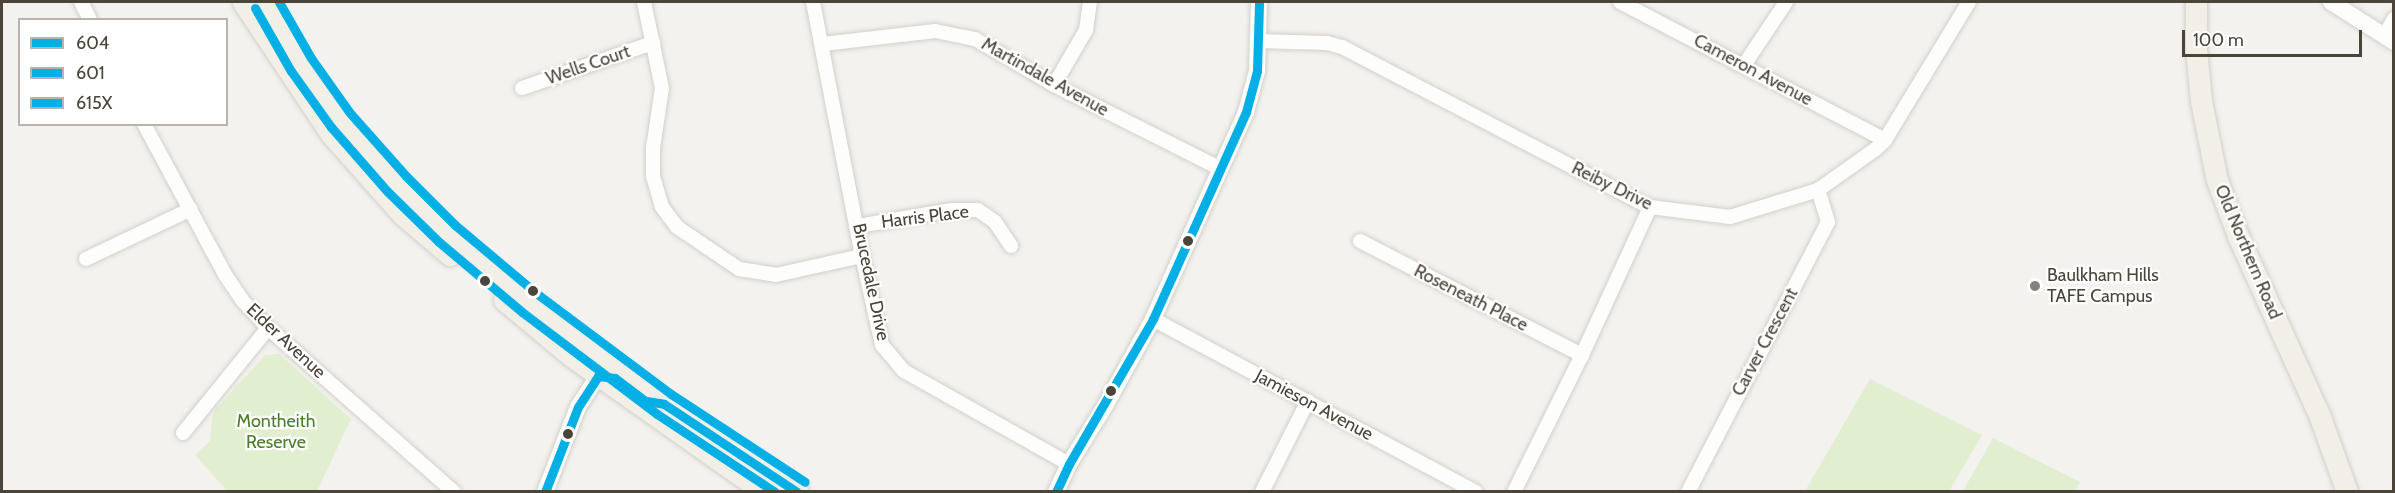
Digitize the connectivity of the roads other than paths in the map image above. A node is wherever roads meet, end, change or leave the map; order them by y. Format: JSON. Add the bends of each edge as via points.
{"nodes":[{"id":1,"x":81,"y":2,"type":"edge"},
{"id":2,"x":243,"y":2,"type":"edge"},
{"id":3,"x":265,"y":2,"type":"edge"},
{"id":4,"x":644,"y":2,"type":"edge"},
{"id":5,"x":813,"y":2,"type":"edge"},
{"id":6,"x":1090,"y":2,"type":"edge"},
{"id":7,"x":1258,"y":2,"type":"edge"},
{"id":8,"x":1620,"y":2,"type":"edge"},
{"id":9,"x":1786,"y":2,"type":"edge"},
{"id":10,"x":1969,"y":2,"type":"edge"},
{"id":11,"x":2196,"y":2,"type":"edge"},
{"id":12,"x":2331,"y":2,"type":"edge"},
{"id":13,"x":89,"y":18,"type":"edge"},
{"id":14,"x":2394,"y":19,"type":"edge"},
{"id":15,"x":2389,"y":39,"type":"edge"},
{"id":16,"x":1257,"y":41,"type":"junction"},
{"id":17,"x":653,"y":43,"type":"junction"},
{"id":18,"x":823,"y":44,"type":"junction"},
{"id":19,"x":1744,"y":65,"type":"junction"},
{"id":20,"x":1054,"y":85,"type":"junction"},
{"id":21,"x":522,"y":88,"type":"dead end"},
{"id":22,"x":145,"y":126,"type":"edge"},
{"id":23,"x":1885,"y":140,"type":"junction"},
{"id":24,"x":1219,"y":168,"type":"junction"},
{"id":25,"x":1818,"y":190,"type":"junction"},
{"id":26,"x":1650,"y":207,"type":"junction"},
{"id":27,"x":191,"y":209,"type":"junction"},
{"id":28,"x":858,"y":226,"type":"junction"},
{"id":29,"x":1360,"y":241,"type":"dead end"},
{"id":30,"x":1011,"y":246,"type":"dead end"},
{"id":31,"x":862,"y":256,"type":"junction"},
{"id":32,"x":86,"y":259,"type":"dead end"},
{"id":33,"x":1153,"y":319,"type":"junction"},
{"id":34,"x":268,"y":328,"type":"junction"},
{"id":35,"x":1582,"y":355,"type":"junction"},
{"id":36,"x":598,"y":376,"type":"junction"},
{"id":37,"x":1308,"y":400,"type":"junction"},
{"id":38,"x":183,"y":433,"type":"dead end"},
{"id":39,"x":1069,"y":464,"type":"junction"},
{"id":40,"x":454,"y":492,"type":"edge"},
{"id":41,"x":545,"y":492,"type":"edge"},
{"id":42,"x":764,"y":492,"type":"edge"},
{"id":43,"x":798,"y":492,"type":"edge"},
{"id":44,"x":1056,"y":492,"type":"edge"},
{"id":45,"x":1262,"y":492,"type":"edge"},
{"id":46,"x":1475,"y":492,"type":"edge"},
{"id":47,"x":1514,"y":492,"type":"edge"},
{"id":48,"x":1688,"y":492,"type":"edge"},
{"id":49,"x":2347,"y":492,"type":"edge"}],
"edges":[{"from":1,"to":13,"type":"street"},
{"from":2,"to":36,"type":"main road","via":[[331,134],[403,215]]},
{"from":3,"to":43,"type":"main road","via":[[301,65],[341,120],[447,234],[664,404]]},
{"from":4,"to":17,"type":"street"},
{"from":5,"to":18,"type":"street","name":"Brucedale Drive"},
{"from":6,"to":20,"type":"street","via":[[1086,30]]},
{"from":7,"to":16,"type":"street"},
{"from":8,"to":19,"type":"street","name":"Cameron Avenue"},
{"from":9,"to":19,"type":"street"},
{"from":10,"to":23,"type":"street","name":"Reiby Drive"},
{"from":11,"to":49,"type":"main road","name":"Old Northern Road","via":[[2201,101],[2217,180],[2238,236],[2320,417]]},
{"from":12,"to":15,"type":"street"},
{"from":14,"to":15,"type":"street"},
{"from":16,"to":24,"type":"street","via":[[1257,71],[1250,101]]},
{"from":16,"to":26,"type":"street","name":"Reiby Drive","via":[[1342,47]]},
{"from":17,"to":21,"type":"street","name":"Wells Court"},
{"from":17,"to":31,"type":"street","via":[[662,88],[653,176],[662,207],[677,227],[739,269],[776,275]]},
{"from":18,"to":20,"type":"street","name":"Martindale Avenue","via":[[935,32],[975,39]]},
{"from":18,"to":28,"type":"street","name":"Brucedale Drive"},
{"from":19,"to":23,"type":"street","name":"Cameron Avenue"},
{"from":20,"to":24,"type":"street","name":"Martindale Avenue"},
{"from":22,"to":27,"type":"street","name":"Elder Avenue"},
{"from":23,"to":25,"type":"street","name":"Reiby Drive"},
{"from":24,"to":33,"type":"street","via":[[1206,207]]},
{"from":25,"to":26,"type":"street","name":"Reiby Drive","via":[[1730,217]]},
{"from":25,"to":48,"type":"street","name":"Carver Crescent","via":[[1828,222]]},
{"from":26,"to":35,"type":"street"},
{"from":27,"to":32,"type":"street"},
{"from":27,"to":34,"type":"street","name":"Elder Avenue","via":[[226,276]]},
{"from":28,"to":30,"type":"street","name":"Harris Place","via":[[952,210],[978,210],[995,222]]},
{"from":28,"to":31,"type":"street","name":"Brucedale Drive"},
{"from":29,"to":35,"type":"street","name":"Roseneath Place"},
{"from":31,"to":39,"type":"street","name":"Brucedale Drive","via":[[882,345],[894,362]]},
{"from":33,"to":37,"type":"street","name":"Jamieson Avenue"},
{"from":33,"to":39,"type":"street"},
{"from":34,"to":38,"type":"street"},
{"from":34,"to":40,"type":"street","name":"Elder Avenue"},
{"from":35,"to":47,"type":"street"},
{"from":36,"to":41,"type":"street","via":[[578,407]]},
{"from":36,"to":42,"type":"main road"},
{"from":37,"to":45,"type":"street"},
{"from":37,"to":46,"type":"street","name":"Jamieson Avenue"},
{"from":39,"to":44,"type":"street"}]}
